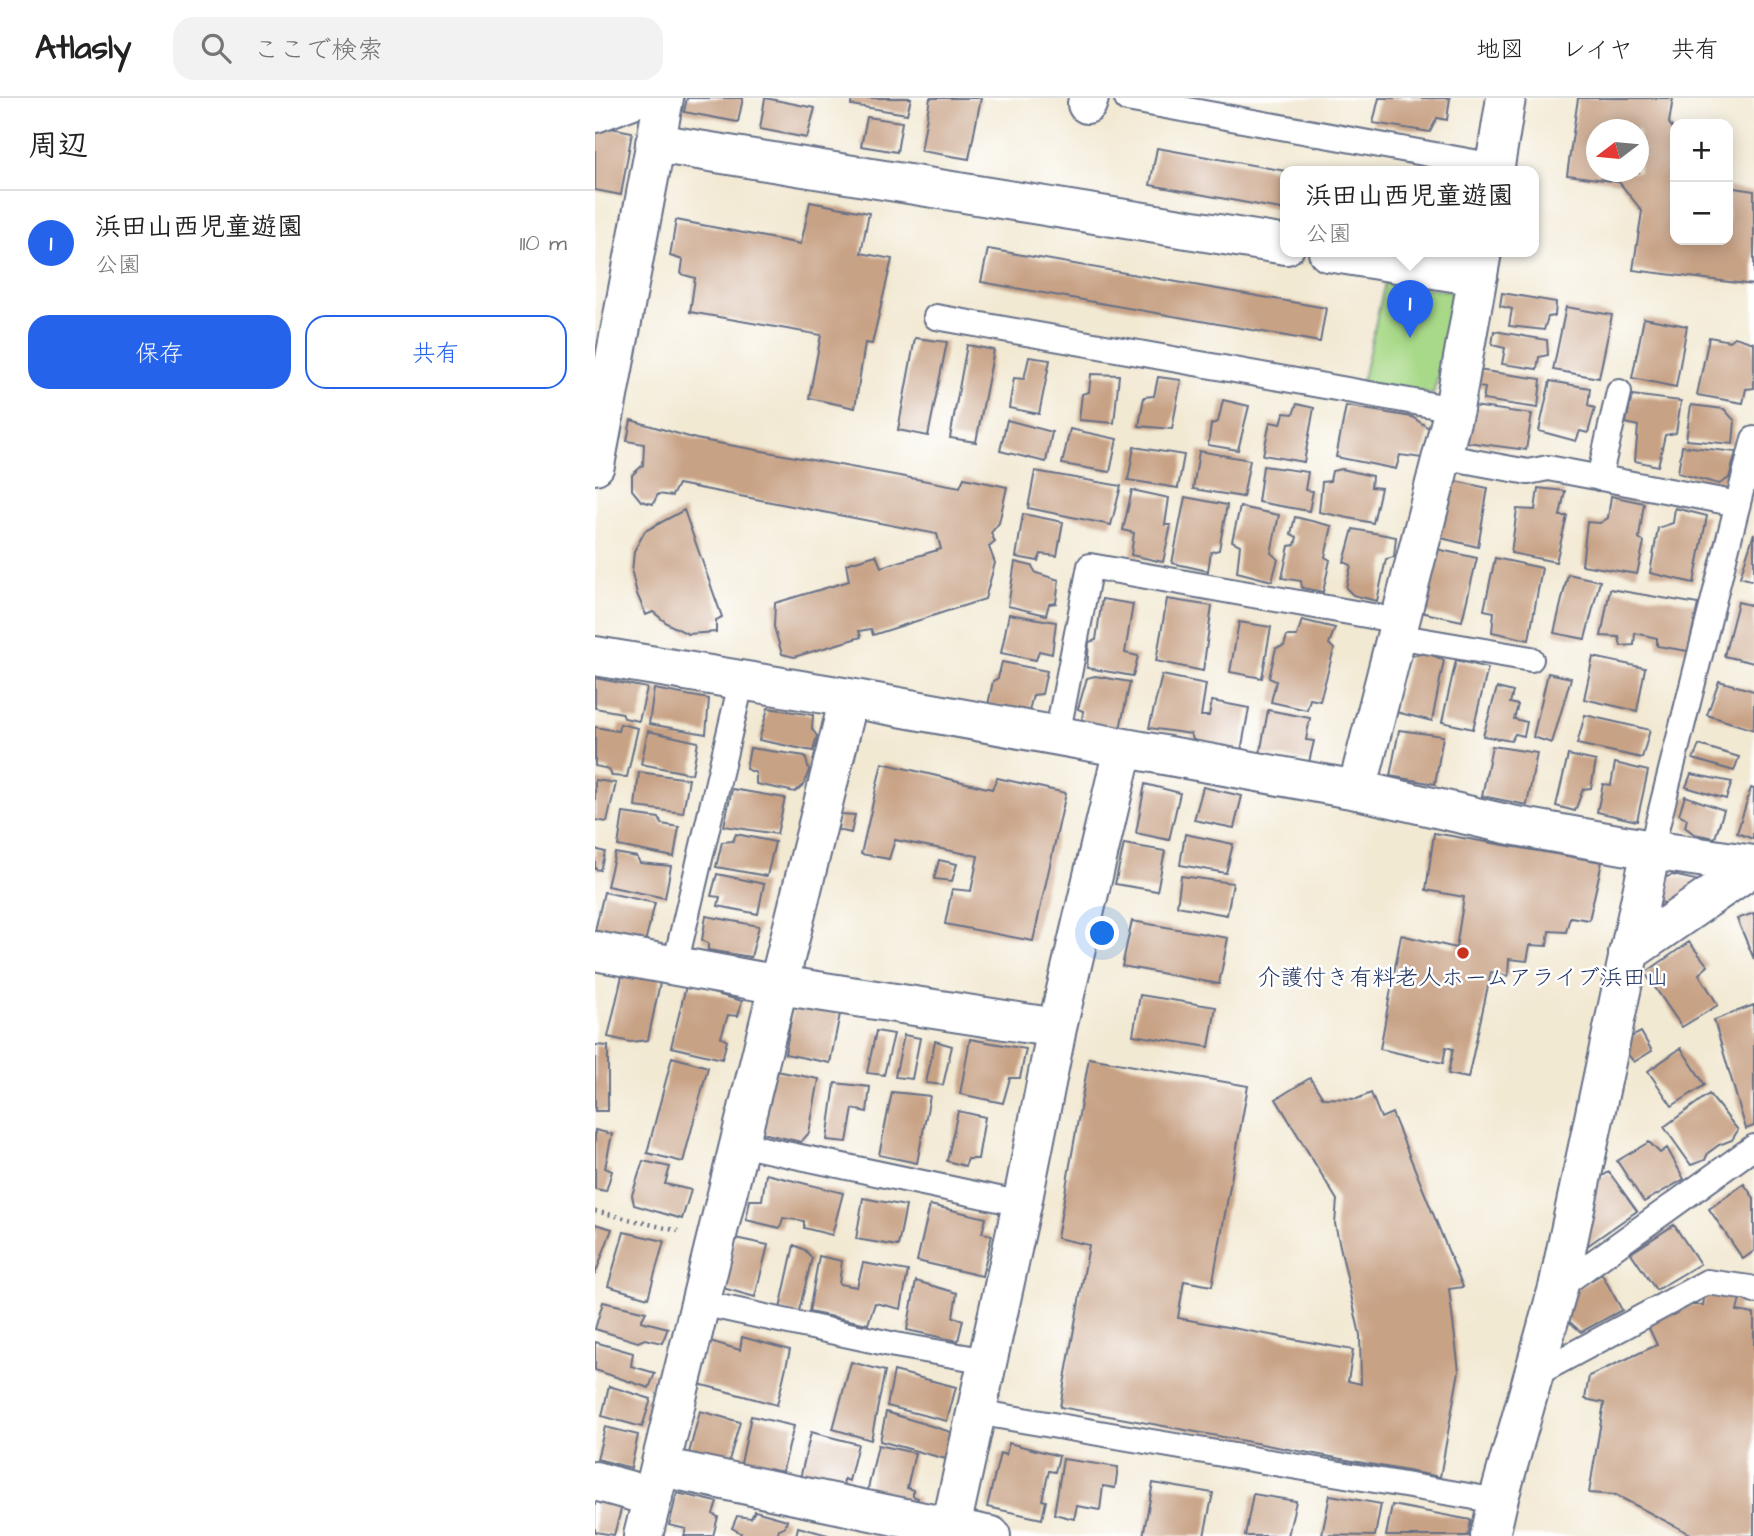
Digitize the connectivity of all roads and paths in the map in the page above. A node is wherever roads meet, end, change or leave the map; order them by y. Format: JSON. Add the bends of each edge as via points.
{"nodes":[{"id":1,"x":635,"y":98,"type":"edge"},
{"id":2,"x":664,"y":98,"type":"edge"},
{"id":3,"x":1506,"y":98,"type":"edge"},
{"id":4,"x":1127,"y":99,"type":"edge"},
{"id":5,"x":595,"y":113,"type":"edge"},
{"id":6,"x":655,"y":143,"type":"junction"},
{"id":7,"x":1478,"y":166,"type":"edge"},
{"id":8,"x":1495,"y":166,"type":"edge"},
{"id":9,"x":1280,"y":244,"type":"edge"},
{"id":10,"x":1391,"y":257,"type":"edge"},
{"id":11,"x":1480,"y":264,"type":"edge"},
{"id":12,"x":936,"y":317,"type":"dead end"},
{"id":13,"x":1619,"y":392,"type":"dead end"},
{"id":14,"x":600,"y":400,"type":"edge"},
{"id":15,"x":1454,"y":408,"type":"junction"},
{"id":16,"x":1754,"y":439,"type":"edge"},
{"id":17,"x":1441,"y":456,"type":"junction"},
{"id":18,"x":595,"y":465,"type":"edge"},
{"id":19,"x":1599,"y":478,"type":"junction"},
{"id":20,"x":1738,"y":504,"type":"junction"},
{"id":21,"x":1398,"y":628,"type":"junction"},
{"id":22,"x":595,"y":656,"type":"edge"},
{"id":23,"x":1531,"y":659,"type":"dead end"},
{"id":24,"x":742,"y":679,"type":"junction"},
{"id":25,"x":849,"y":698,"type":"junction"},
{"id":26,"x":1057,"y":736,"type":"junction"},
{"id":27,"x":1123,"y":749,"type":"junction"},
{"id":28,"x":1357,"y":790,"type":"junction"},
{"id":29,"x":1651,"y":850,"type":"junction"},
{"id":30,"x":1754,"y":866,"type":"edge"},
{"id":31,"x":595,"y":951,"type":"edge"},
{"id":32,"x":1628,"y":953,"type":"junction"},
{"id":33,"x":675,"y":965,"type":"junction"},
{"id":34,"x":779,"y":985,"type":"junction"},
{"id":35,"x":1057,"y":1028,"type":"junction"},
{"id":36,"x":739,"y":1144,"type":"junction"},
{"id":37,"x":1754,"y":1147,"type":"edge"},
{"id":38,"x":1022,"y":1205,"type":"junction"},
{"id":39,"x":595,"y":1211,"type":"edge"},
{"id":40,"x":716,"y":1240,"type":"junction"},
{"id":41,"x":1558,"y":1288,"type":"junction"},
{"id":42,"x":1754,"y":1291,"type":"edge"},
{"id":43,"x":701,"y":1303,"type":"junction"},
{"id":44,"x":988,"y":1361,"type":"junction"},
{"id":45,"x":1534,"y":1374,"type":"junction"},
{"id":46,"x":976,"y":1412,"type":"junction"},
{"id":47,"x":595,"y":1481,"type":"edge"},
{"id":48,"x":657,"y":1482,"type":"junction"},
{"id":49,"x":1494,"y":1518,"type":"edge"},
{"id":50,"x":950,"y":1532,"type":"edge"},
{"id":51,"x":643,"y":1536,"type":"edge"},
{"id":52,"x":991,"y":1536,"type":"edge"}],
"edges":[{"from":1,"to":5,"type":"street"},
{"from":2,"to":6,"type":"street"},
{"from":3,"to":8,"type":"street"},
{"from":4,"to":7,"type":"lane"},
{"from":6,"to":9,"type":"street"},
{"from":6,"to":14,"type":"street"},
{"from":10,"to":11,"type":"street"},
{"from":11,"to":15,"type":"street"},
{"from":12,"to":15,"type":"lane"},
{"from":13,"to":19,"type":"lane"},
{"from":14,"to":18,"type":"street"},
{"from":15,"to":17,"type":"street"},
{"from":16,"to":20,"type":"lane"},
{"from":17,"to":19,"type":"lane","via":[[1528,472],[1548,468]]},
{"from":17,"to":21,"type":"street"},
{"from":19,"to":20,"type":"lane"},
{"from":20,"to":29,"type":"lane"},
{"from":21,"to":23,"type":"lane"},
{"from":21,"to":26,"type":"lane","via":[[1090,566]]},
{"from":21,"to":28,"type":"street"},
{"from":22,"to":24,"type":"street"},
{"from":24,"to":25,"type":"street"},
{"from":24,"to":33,"type":"lane"},
{"from":25,"to":26,"type":"street"},
{"from":25,"to":34,"type":"street"},
{"from":26,"to":27,"type":"street"},
{"from":27,"to":28,"type":"street"},
{"from":27,"to":35,"type":"street"},
{"from":28,"to":29,"type":"street"},
{"from":29,"to":30,"type":"street"},
{"from":29,"to":32,"type":"street"},
{"from":30,"to":32,"type":"street"},
{"from":31,"to":33,"type":"street"},
{"from":32,"to":41,"type":"street"},
{"from":33,"to":34,"type":"street"},
{"from":34,"to":35,"type":"street"},
{"from":34,"to":36,"type":"street"},
{"from":35,"to":38,"type":"street"},
{"from":36,"to":38,"type":"lane"},
{"from":36,"to":40,"type":"street"},
{"from":37,"to":41,"type":"lane"},
{"from":38,"to":44,"type":"street"},
{"from":39,"to":40,"type":"path"},
{"from":40,"to":43,"type":"street"},
{"from":41,"to":45,"type":"street"},
{"from":42,"to":45,"type":"lane","via":[[1707,1282]]},
{"from":43,"to":44,"type":"lane"},
{"from":43,"to":48,"type":"street"},
{"from":44,"to":46,"type":"street"},
{"from":45,"to":49,"type":"street"},
{"from":46,"to":49,"type":"lane"},
{"from":46,"to":50,"type":"street"},
{"from":47,"to":48,"type":"street"},
{"from":48,"to":50,"type":"street"},
{"from":48,"to":51,"type":"street"},
{"from":50,"to":52,"type":"street"}]}
